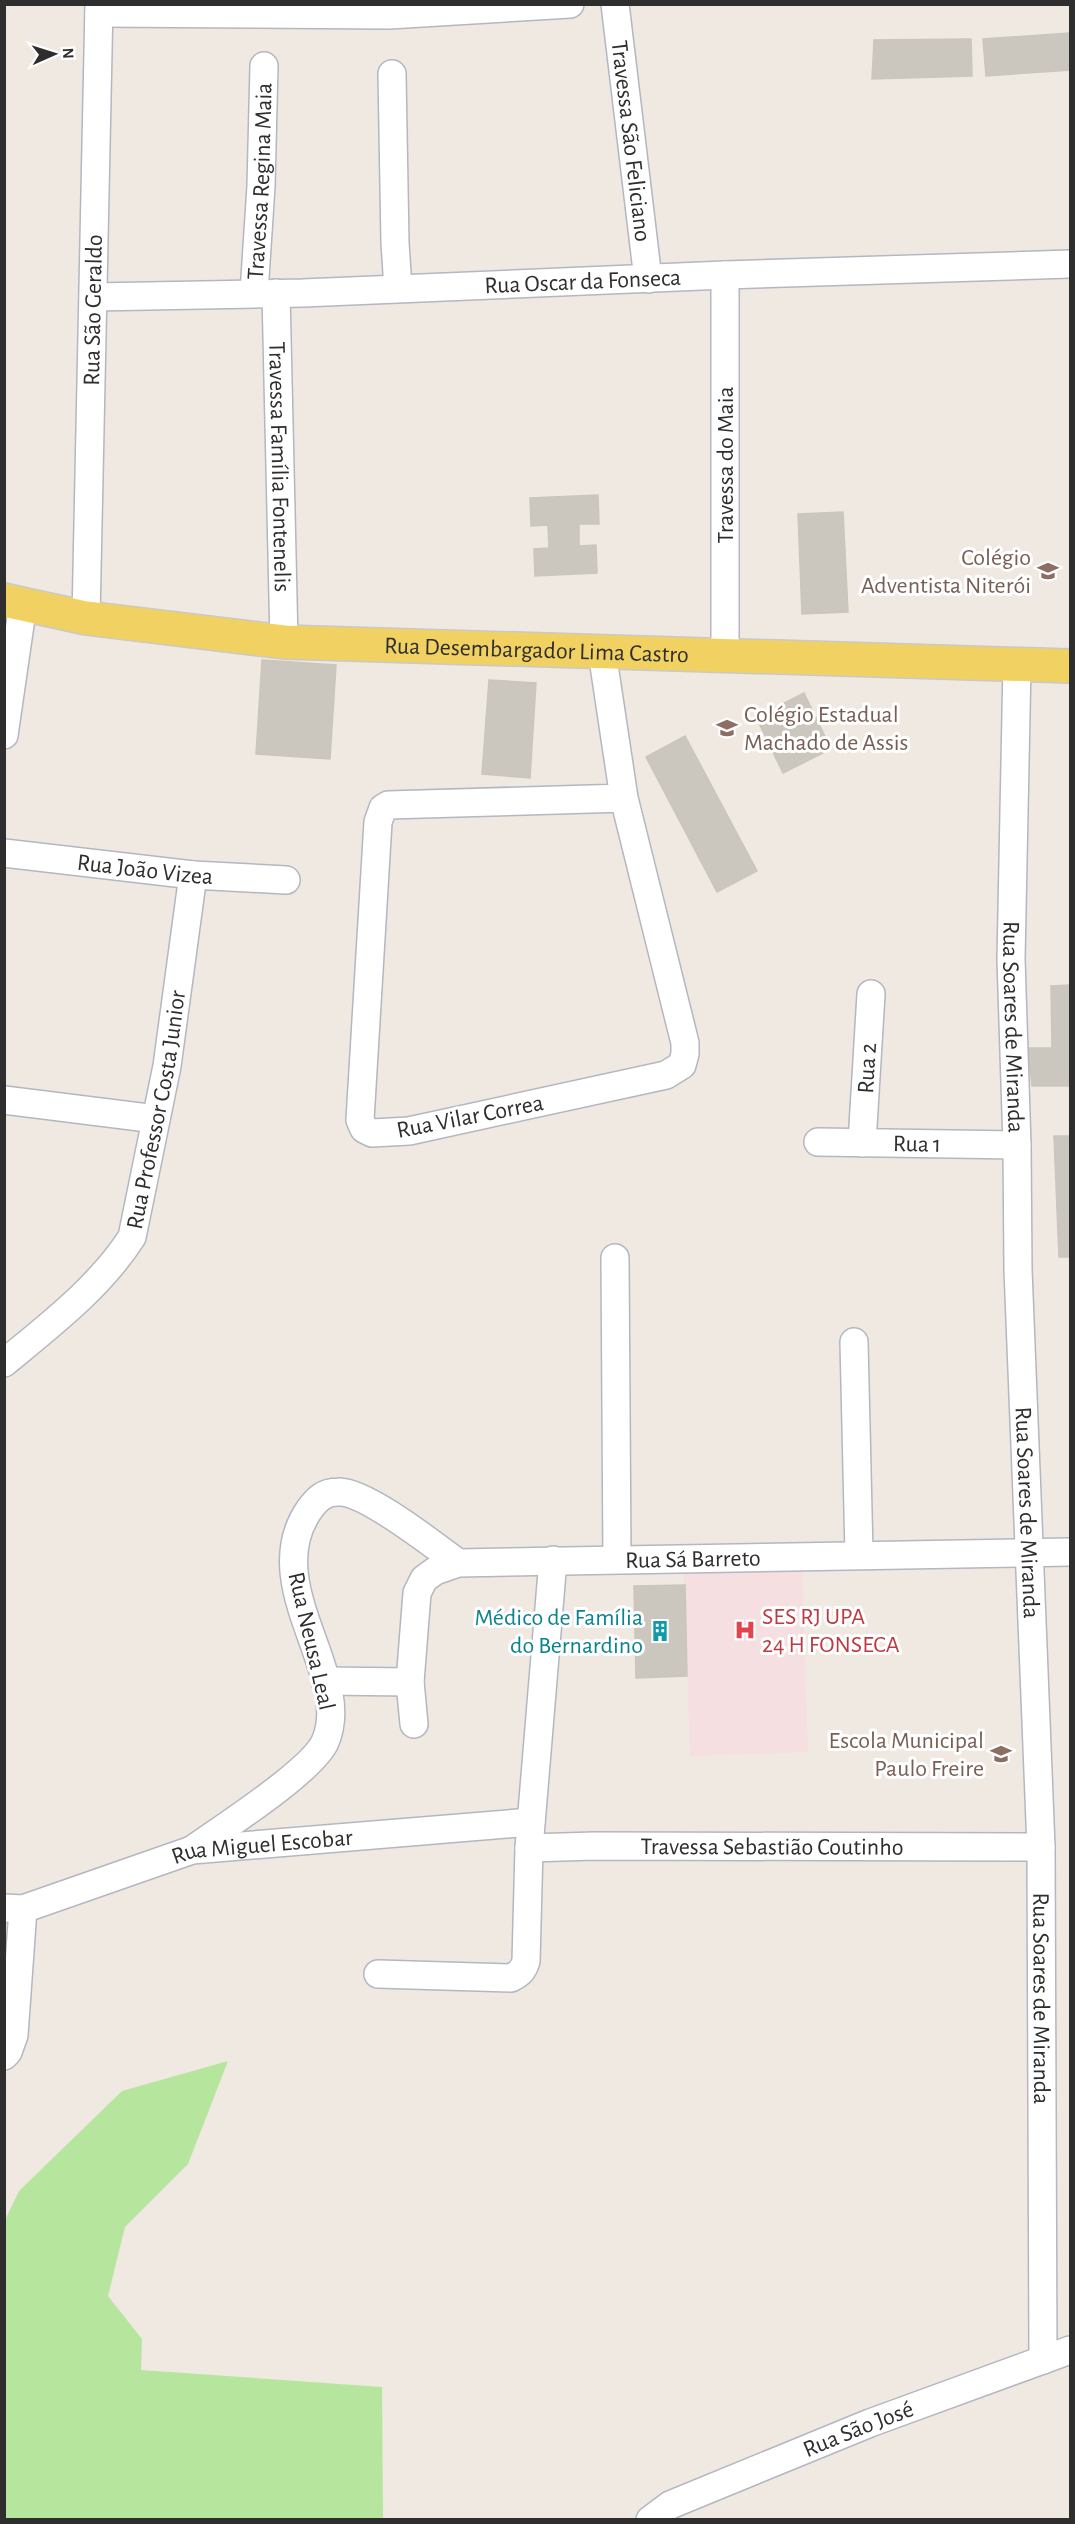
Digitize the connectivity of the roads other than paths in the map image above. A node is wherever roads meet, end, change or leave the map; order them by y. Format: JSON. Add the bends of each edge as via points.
{"nodes":[{"id":1,"x":570,"y":4,"type":"edge"},
{"id":2,"x":615,"y":4,"type":"edge"},
{"id":3,"x":99,"y":9,"type":"edge"},
{"id":4,"x":264,"y":66,"type":"dead end"},
{"id":5,"x":392,"y":74,"type":"dead end"},
{"id":6,"x":1071,"y":264,"type":"edge"},
{"id":7,"x":725,"y":275,"type":"junction"},
{"id":8,"x":648,"y":279,"type":"junction"},
{"id":9,"x":398,"y":288,"type":"junction"},
{"id":10,"x":265,"y":293,"type":"junction"},
{"id":11,"x":94,"y":297,"type":"junction"},
{"id":12,"x":14,"y":602,"type":"edge"},
{"id":13,"x":86,"y":618,"type":"junction"},
{"id":14,"x":284,"y":642,"type":"junction"},
{"id":15,"x":602,"y":652,"type":"junction"},
{"id":16,"x":725,"y":654,"type":"junction"},
{"id":17,"x":1017,"y":665,"type":"junction"},
{"id":18,"x":1071,"y":666,"type":"edge"},
{"id":19,"x":4,"y":735,"type":"edge"},
{"id":20,"x":624,"y":798,"type":"junction"},
{"id":21,"x":4,"y":853,"type":"edge"},
{"id":22,"x":193,"y":875,"type":"junction"},
{"id":23,"x":286,"y":880,"type":"dead end"},
{"id":24,"x":871,"y":994,"type":"dead end"},
{"id":25,"x":4,"y":1100,"type":"edge"},
{"id":26,"x":156,"y":1119,"type":"junction"},
{"id":27,"x":818,"y":1142,"type":"dead end"},
{"id":28,"x":862,"y":1143,"type":"junction"},
{"id":29,"x":1017,"y":1145,"type":"junction"},
{"id":30,"x":615,"y":1258,"type":"dead end"},
{"id":31,"x":854,"y":1342,"type":"dead end"},
{"id":32,"x":4,"y":1363,"type":"edge"},
{"id":33,"x":1030,"y":1552,"type":"junction"},
{"id":34,"x":1071,"y":1552,"type":"edge"},
{"id":35,"x":859,"y":1554,"type":"junction"},
{"id":36,"x":616,"y":1558,"type":"junction"},
{"id":37,"x":553,"y":1560,"type":"junction"},
{"id":38,"x":458,"y":1563,"type":"junction"},
{"id":39,"x":326,"y":1681,"type":"junction"},
{"id":40,"x":410,"y":1682,"type":"junction"},
{"id":41,"x":414,"y":1724,"type":"dead end"},
{"id":42,"x":530,"y":1835,"type":"junction"},
{"id":43,"x":1041,"y":1847,"type":"junction"},
{"id":44,"x":192,"y":1850,"type":"junction"},
{"id":45,"x":14,"y":1908,"type":"edge"},
{"id":46,"x":378,"y":1974,"type":"dead end"},
{"id":47,"x":4,"y":2056,"type":"edge"},
{"id":48,"x":1071,"y":2350,"type":"edge"},
{"id":49,"x":1043,"y":2360,"type":"junction"},
{"id":50,"x":650,"y":2520,"type":"edge"}],
"edges":[{"from":1,"to":3,"type":"street","via":[[389,15]]},
{"from":2,"to":8,"type":"street","name":"Travessa São Feliciano"},
{"from":3,"to":11,"type":"street","name":"Rua São Geraldo"},
{"from":4,"to":10,"type":"street","name":"Travessa Regina Maia","via":[[261,186]]},
{"from":5,"to":9,"type":"street"},
{"from":6,"to":7,"type":"street","name":"Rua Oscar da Fonseca"},
{"from":7,"to":8,"type":"street","name":"Rua Oscar da Fonseca"},
{"from":7,"to":16,"type":"street","name":"Travessa do Maia"},
{"from":8,"to":9,"type":"street","name":"Rua Oscar da Fonseca"},
{"from":9,"to":10,"type":"street","name":"Rua Oscar da Fonseca"},
{"from":10,"to":11,"type":"street","name":"Rua Oscar da Fonseca"},
{"from":10,"to":14,"type":"street","name":"Travessa Família Fontenelis"},
{"from":11,"to":13,"type":"street","name":"Rua São Geraldo"},
{"from":12,"to":13,"type":"main road","name":"Rua Desembargador Lima Castro"},
{"from":12,"to":19,"type":"street"},
{"from":13,"to":14,"type":"main road","name":"Rua Desembargador Lima Castro"},
{"from":14,"to":15,"type":"main road","name":"Rua Desembargador Lima Castro"},
{"from":15,"to":16,"type":"main road","name":"Rua Desembargador Lima Castro"},
{"from":15,"to":20,"type":"street","name":"Rua Vilar Correa"},
{"from":16,"to":17,"type":"main road","name":"Rua Desembargador Lima Castro"},
{"from":17,"to":18,"type":"main road","name":"Rua Desembargador Lima Castro"},
{"from":17,"to":29,"type":"street","name":"Rua Soares de Miranda","via":[[1011,959]]},
{"from":20,"to":20,"type":"street","name":"Rua Vilar Correa","via":[[685,1043],[682,1065],[666,1075],[409,1131],[372,1133],[364,1129],[360,1120],[378,822],[383,808]]},
{"from":21,"to":22,"type":"street","name":"Rua João Vizea"},
{"from":22,"to":23,"type":"street","name":"Rua João Vizea"},
{"from":22,"to":26,"type":"street","name":"Rua Professor Costa Junior"},
{"from":24,"to":28,"type":"street","name":"Rua 2"},
{"from":25,"to":26,"type":"street"},
{"from":26,"to":32,"type":"street","name":"Rua Professor Costa Junior","via":[[132,1237],[118,1259],[73,1304]]},
{"from":27,"to":28,"type":"street","name":"Rua 1"},
{"from":28,"to":29,"type":"street","name":"Rua 1"},
{"from":29,"to":33,"type":"street","name":"Rua Soares de Miranda"},
{"from":30,"to":36,"type":"street"},
{"from":31,"to":35,"type":"street"},
{"from":33,"to":34,"type":"street","name":"Rua Sá Barreto"},
{"from":33,"to":35,"type":"street","name":"Rua Sá Barreto"},
{"from":33,"to":43,"type":"street","name":"Rua Soares de Miranda"},
{"from":35,"to":36,"type":"street","name":"Rua Sá Barreto"},
{"from":36,"to":37,"type":"street","name":"Rua Sá Barreto"},
{"from":37,"to":38,"type":"street","name":"Rua Sá Barreto"},
{"from":37,"to":42,"type":"street"},
{"from":38,"to":39,"type":"street","name":"Rua Neusa Leal","via":[[353,1494],[333,1492],[317,1499],[297,1539],[294,1566],[301,1608]]},
{"from":38,"to":40,"type":"street","name":"Rua Sá Barreto","via":[[424,1579],[417,1593]]},
{"from":39,"to":40,"type":"street"},
{"from":39,"to":44,"type":"street","name":"Rua Neusa Leal","via":[[330,1723],[324,1744],[306,1765]]},
{"from":40,"to":41,"type":"street","name":"Rua Sá Barreto"},
{"from":42,"to":43,"type":"street","name":"Travessa Sebastião Coutinho","via":[[595,1846]]},
{"from":42,"to":44,"type":"street","name":"Rua Miguel Escobar"},
{"from":42,"to":46,"type":"street","via":[[526,1961],[519,1974],[511,1978]]},
{"from":43,"to":49,"type":"street","name":"Rua Soares de Miranda"},
{"from":44,"to":45,"type":"street","name":"Rua Miguel Escobar"},
{"from":45,"to":47,"type":"street","via":[[14,2036]]},
{"from":48,"to":49,"type":"street","name":"Rua São José"},
{"from":49,"to":50,"type":"street","name":"Rua São José","via":[[870,2422],[670,2505]]}]}
